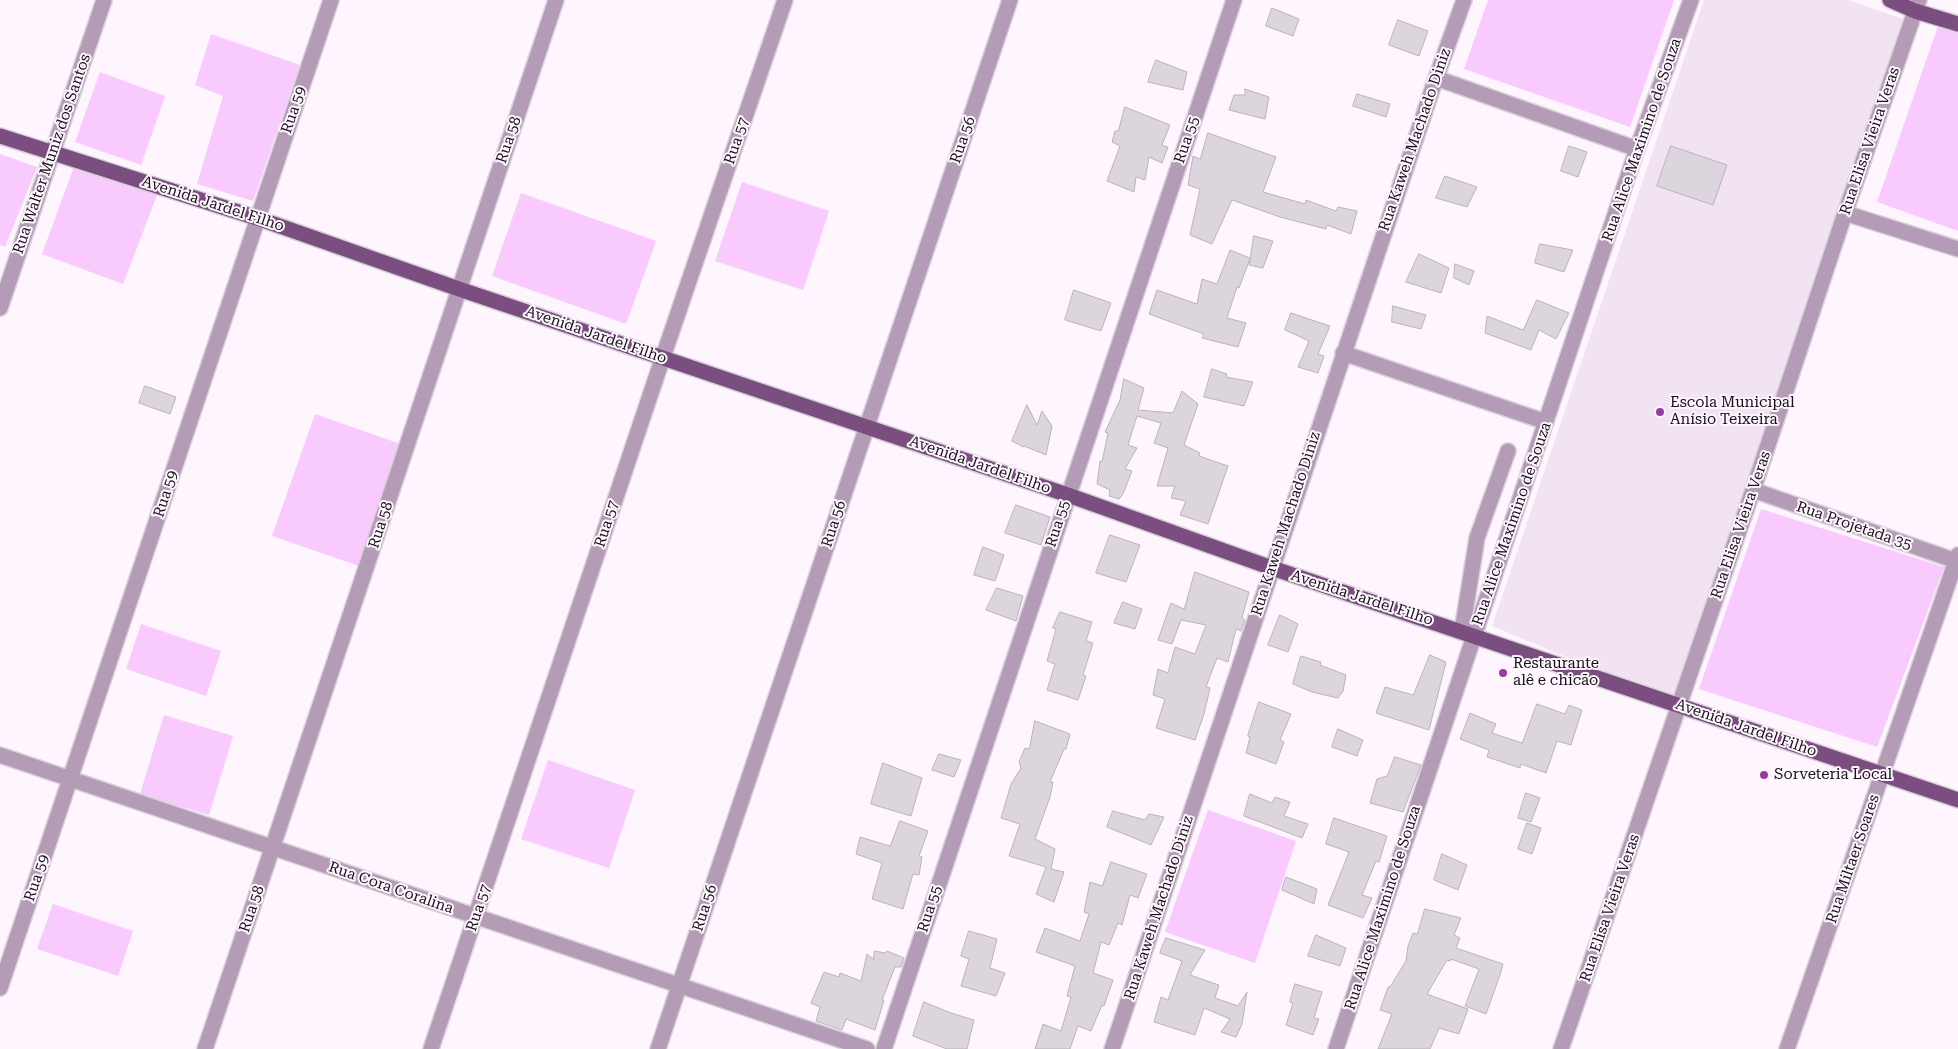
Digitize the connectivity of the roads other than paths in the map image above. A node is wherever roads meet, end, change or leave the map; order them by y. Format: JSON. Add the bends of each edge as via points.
{"nodes":[{"id":1,"x":104,"y":0,"type":"edge"},
{"id":2,"x":331,"y":0,"type":"edge"},
{"id":3,"x":556,"y":0,"type":"edge"},
{"id":4,"x":786,"y":0,"type":"edge"},
{"id":5,"x":1010,"y":0,"type":"edge"},
{"id":6,"x":1234,"y":0,"type":"edge"},
{"id":7,"x":1464,"y":0,"type":"edge"},
{"id":8,"x":1691,"y":0,"type":"edge"},
{"id":9,"x":1890,"y":0,"type":"edge"},
{"id":10,"x":1917,"y":5,"type":"edge"},
{"id":11,"x":1958,"y":24,"type":"edge"},
{"id":12,"x":1436,"y":78,"type":"junction"},
{"id":13,"x":0,"y":136,"type":"edge"},
{"id":14,"x":1637,"y":149,"type":"junction"},
{"id":15,"x":52,"y":153,"type":"junction"},
{"id":16,"x":1845,"y":213,"type":"junction"},
{"id":17,"x":258,"y":218,"type":"junction"},
{"id":18,"x":1958,"y":249,"type":"edge"},
{"id":19,"x":459,"y":289,"type":"junction"},
{"id":20,"x":0,"y":308,"type":"edge"},
{"id":21,"x":1344,"y":353,"type":"junction"},
{"id":22,"x":663,"y":357,"type":"junction"},
{"id":23,"x":1546,"y":422,"type":"junction"},
{"id":24,"x":866,"y":426,"type":"junction"},
{"id":25,"x":1508,"y":451,"type":"dead end"},
{"id":26,"x":1753,"y":490,"type":"junction"},
{"id":27,"x":1068,"y":495,"type":"junction"},
{"id":28,"x":1957,"y":558,"type":"edge"},
{"id":29,"x":1272,"y":568,"type":"junction"},
{"id":30,"x":1468,"y":633,"type":"junction"},
{"id":31,"x":1679,"y":706,"type":"junction"},
{"id":32,"x":0,"y":755,"type":"edge"},
{"id":33,"x":1882,"y":774,"type":"junction"},
{"id":34,"x":71,"y":779,"type":"junction"},
{"id":35,"x":1958,"y":800,"type":"edge"},
{"id":36,"x":273,"y":848,"type":"junction"},
{"id":37,"x":476,"y":917,"type":"junction"},
{"id":38,"x":680,"y":985,"type":"junction"},
{"id":39,"x":0,"y":988,"type":"edge"},
{"id":40,"x":205,"y":1049,"type":"edge"},
{"id":41,"x":431,"y":1049,"type":"edge"},
{"id":42,"x":658,"y":1049,"type":"edge"},
{"id":43,"x":867,"y":1049,"type":"edge"},
{"id":44,"x":884,"y":1049,"type":"edge"},
{"id":45,"x":1112,"y":1049,"type":"edge"},
{"id":46,"x":1336,"y":1049,"type":"edge"},
{"id":47,"x":1561,"y":1049,"type":"edge"},
{"id":48,"x":1787,"y":1049,"type":"edge"}],
"edges":[{"from":1,"to":15,"type":"street","name":"Rua Walter Muniz dos Santos"},
{"from":2,"to":17,"type":"street","name":"Rua 59"},
{"from":3,"to":19,"type":"street","name":"Rua 58"},
{"from":4,"to":22,"type":"street","name":"Rua 57"},
{"from":5,"to":24,"type":"street","name":"Rua 56"},
{"from":6,"to":27,"type":"street","name":"Rua 55"},
{"from":7,"to":12,"type":"street","name":"Rua Kaweh Machado Diniz"},
{"from":8,"to":14,"type":"street","name":"Rua Alice Maximino de Souza"},
{"from":9,"to":10,"type":"main road"},
{"from":10,"to":11,"type":"main road"},
{"from":10,"to":16,"type":"street","name":"Rua Elisa Vieira Veras"},
{"from":12,"to":14,"type":"street"},
{"from":12,"to":21,"type":"street","name":"Rua Kaweh Machado Diniz"},
{"from":13,"to":15,"type":"main road","name":"Avenida Jardel Filho"},
{"from":14,"to":23,"type":"street","name":"Rua Alice Maximino de Souza"},
{"from":15,"to":17,"type":"main road","name":"Avenida Jardel Filho"},
{"from":15,"to":20,"type":"street","name":"Rua Walter Muniz dos Santos"},
{"from":16,"to":18,"type":"street"},
{"from":16,"to":26,"type":"street","name":"Rua Elisa Vieira Veras"},
{"from":17,"to":19,"type":"main road","name":"Avenida Jardel Filho"},
{"from":17,"to":34,"type":"street","name":"Rua 59"},
{"from":19,"to":22,"type":"main road","name":"Avenida Jardel Filho"},
{"from":19,"to":36,"type":"street","name":"Rua 58"},
{"from":21,"to":23,"type":"street"},
{"from":21,"to":29,"type":"street","name":"Rua Kaweh Machado Diniz"},
{"from":22,"to":24,"type":"main road","name":"Avenida Jardel Filho"},
{"from":22,"to":37,"type":"street","name":"Rua 57"},
{"from":23,"to":30,"type":"street","name":"Rua Alice Maximino de Souza"},
{"from":24,"to":27,"type":"main road","name":"Avenida Jardel Filho"},
{"from":24,"to":38,"type":"street","name":"Rua 56"},
{"from":25,"to":30,"type":"street","via":[[1477,538]]},
{"from":26,"to":28,"type":"street","name":"Rua Projetada 35"},
{"from":26,"to":31,"type":"street","name":"Rua Elisa Vieira Veras"},
{"from":27,"to":29,"type":"main road","name":"Avenida Jardel Filho"},
{"from":27,"to":44,"type":"street","name":"Rua 55"},
{"from":28,"to":33,"type":"street","name":"Rua Miltaer Soares"},
{"from":29,"to":30,"type":"main road","name":"Avenida Jardel Filho"},
{"from":29,"to":45,"type":"street","name":"Rua Kaweh Machado Diniz"},
{"from":30,"to":31,"type":"main road","name":"Avenida Jardel Filho"},
{"from":30,"to":46,"type":"street","name":"Rua Alice Maximino de Souza"},
{"from":31,"to":33,"type":"main road","name":"Avenida Jardel Filho"},
{"from":31,"to":47,"type":"street","name":"Rua Elisa Vieira Veras"},
{"from":32,"to":34,"type":"street","name":"Rua Cora Coralina"},
{"from":33,"to":35,"type":"main road","name":"Avenida Jardel Filho"},
{"from":33,"to":48,"type":"street","name":"Rua Miltaer Soares"},
{"from":34,"to":36,"type":"street","name":"Rua Cora Coralina"},
{"from":34,"to":39,"type":"street","name":"Rua 59"},
{"from":36,"to":37,"type":"street","name":"Rua Cora Coralina"},
{"from":36,"to":40,"type":"street","name":"Rua 58"},
{"from":37,"to":38,"type":"street","name":"Rua Cora Coralina"},
{"from":37,"to":41,"type":"street","name":"Rua 57"},
{"from":38,"to":42,"type":"street","name":"Rua 56"},
{"from":38,"to":43,"type":"street","name":"Rua Cora Coralina"}]}
